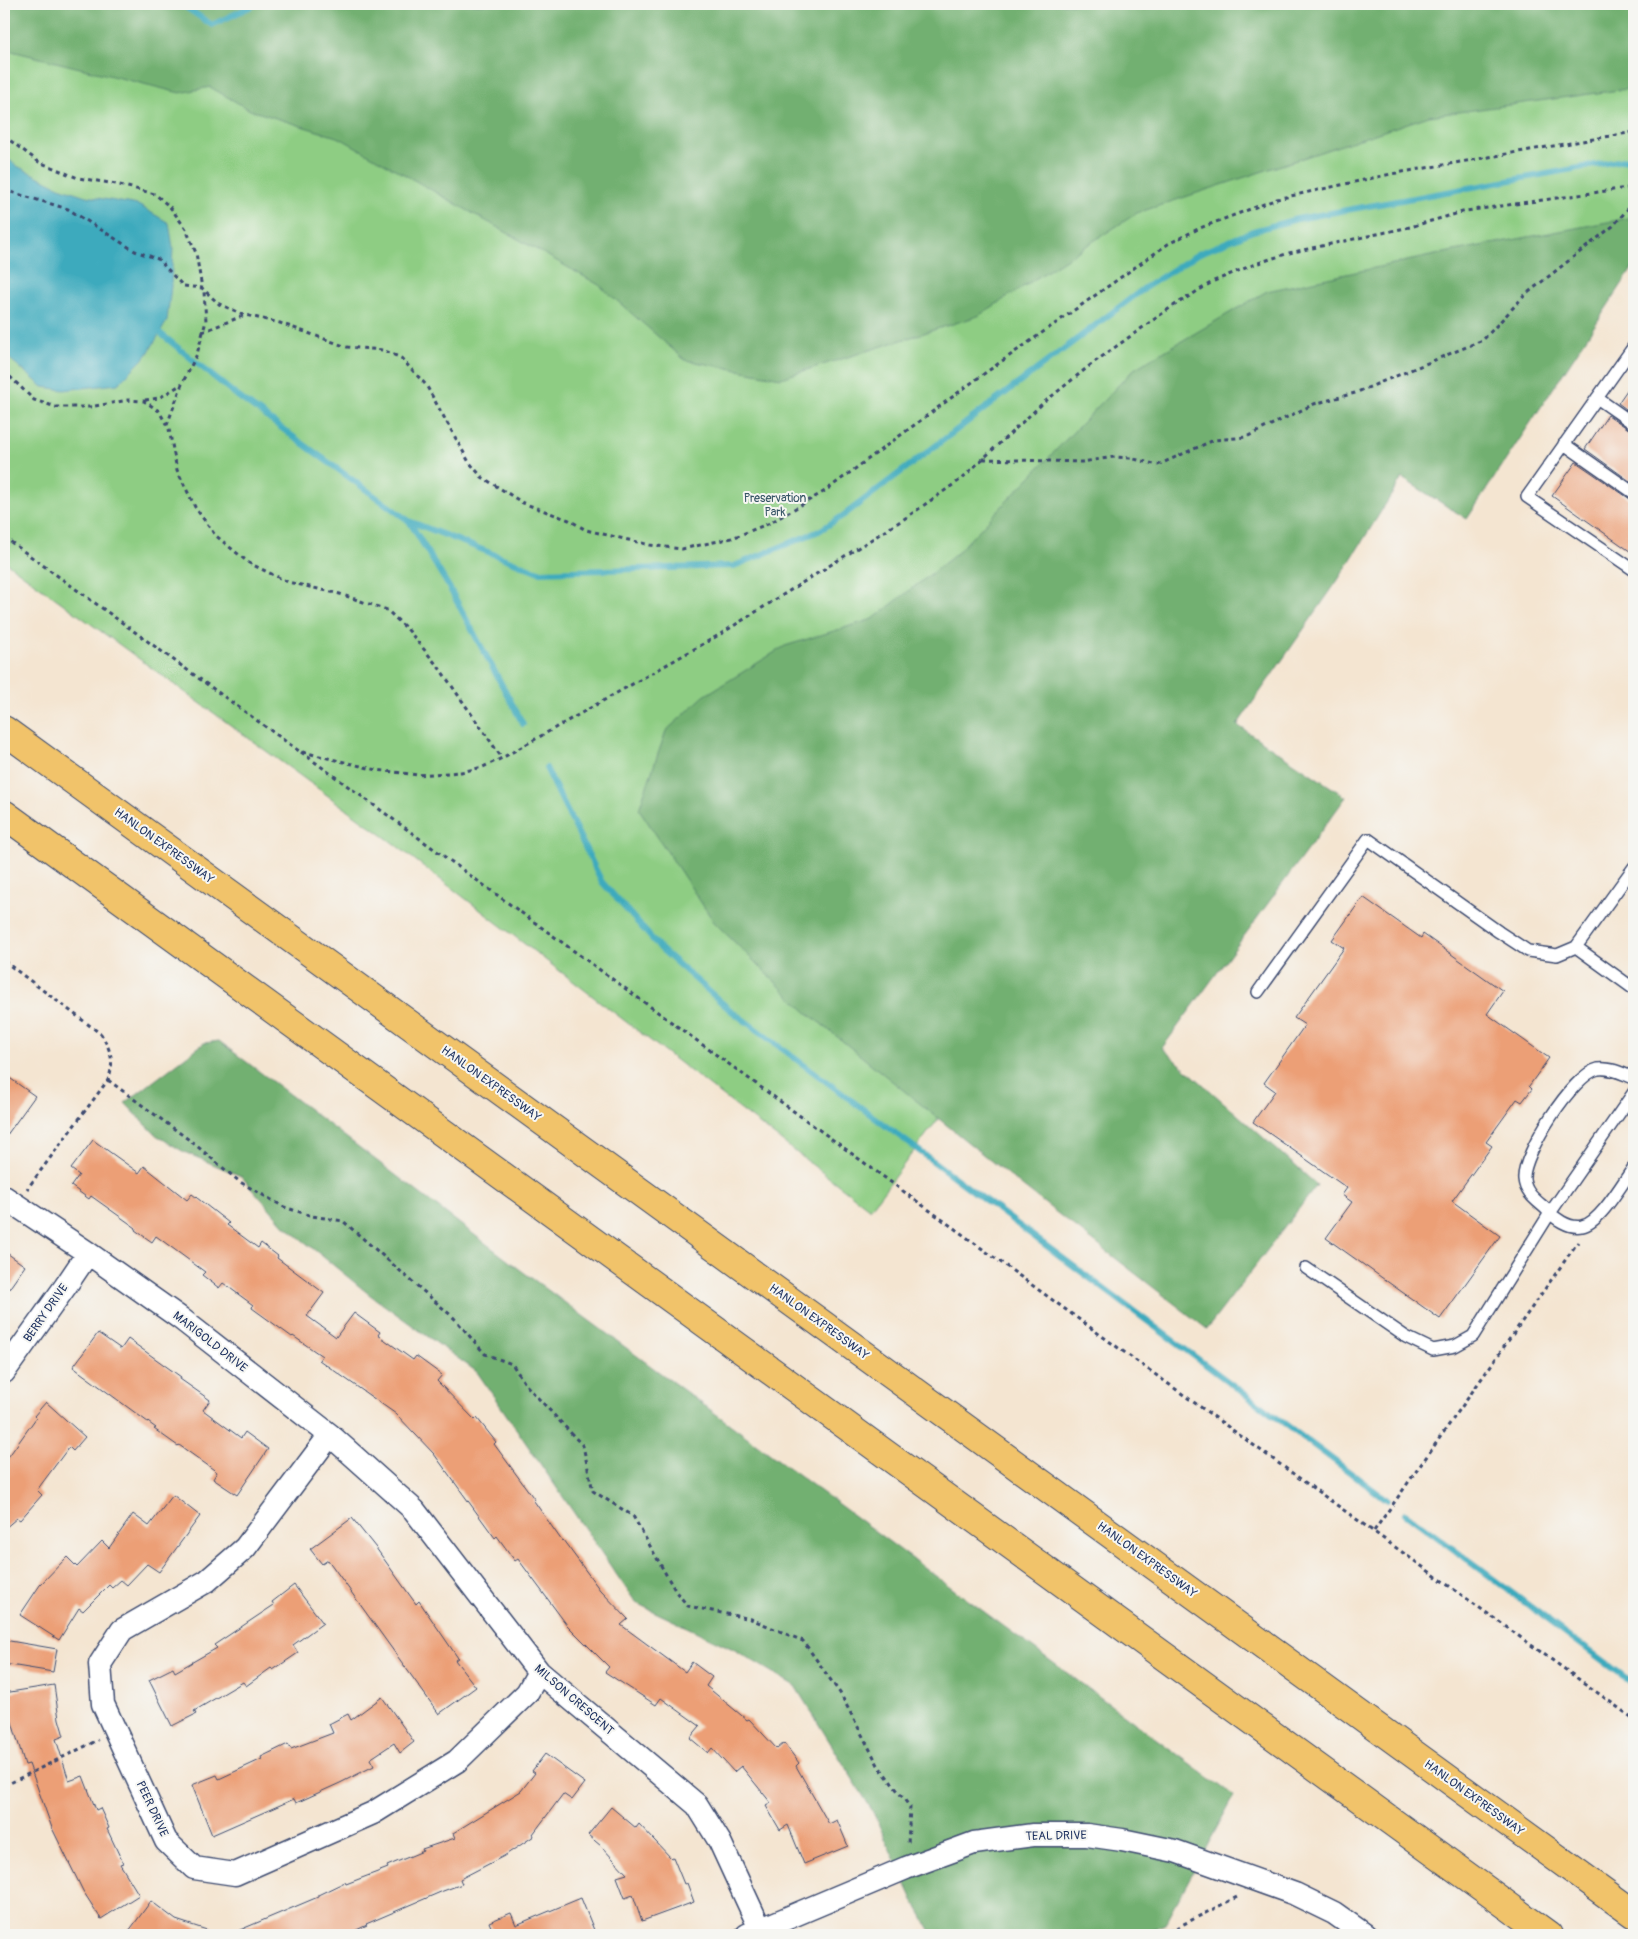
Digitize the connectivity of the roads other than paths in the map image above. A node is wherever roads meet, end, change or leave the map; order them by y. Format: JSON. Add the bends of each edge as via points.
{"nodes":[{"id":1,"x":1633,"y":351,"type":"edge"},
{"id":2,"x":1597,"y":398,"type":"junction"},
{"id":3,"x":1634,"y":424,"type":"edge"},
{"id":4,"x":1564,"y":444,"type":"junction"},
{"id":5,"x":1634,"y":493,"type":"edge"},
{"id":6,"x":1634,"y":570,"type":"edge"},
{"id":7,"x":4,"y":730,"type":"edge"},
{"id":8,"x":4,"y":814,"type":"edge"},
{"id":9,"x":1634,"y":867,"type":"edge"},
{"id":10,"x":1576,"y":948,"type":"junction"},
{"id":11,"x":1634,"y":988,"type":"edge"},
{"id":12,"x":1258,"y":992,"type":"dead end"},
{"id":13,"x":1634,"y":1078,"type":"edge"},
{"id":14,"x":1634,"y":1092,"type":"edge"},
{"id":15,"x":1634,"y":1167,"type":"edge"},
{"id":16,"x":10,"y":1202,"type":"edge"},
{"id":17,"x":1550,"y":1213,"type":"junction"},
{"id":18,"x":88,"y":1253,"type":"junction"},
{"id":19,"x":1306,"y":1268,"type":"dead end"},
{"id":20,"x":4,"y":1372,"type":"edge"},
{"id":21,"x":330,"y":1435,"type":"junction"},
{"id":22,"x":539,"y":1672,"type":"junction"},
{"id":23,"x":1634,"y":1914,"type":"edge"},
{"id":24,"x":756,"y":1933,"type":"edge"},
{"id":25,"x":1365,"y":1935,"type":"edge"},
{"id":26,"x":1548,"y":1935,"type":"edge"}],
"edges":[{"from":1,"to":2,"type":"lane"},
{"from":2,"to":3,"type":"lane"},
{"from":2,"to":4,"type":"lane"},
{"from":4,"to":5,"type":"lane"},
{"from":4,"to":6,"type":"lane","via":[[1527,497]]},
{"from":7,"to":23,"type":"highway","name":"HANLON EXPRESSWAY"},
{"from":8,"to":26,"type":"highway"},
{"from":9,"to":10,"type":"lane"},
{"from":10,"to":11,"type":"lane"},
{"from":10,"to":12,"type":"lane","via":[[1557,955],[1528,951],[1368,839]]},
{"from":13,"to":17,"type":"lane","via":[[1612,1070],[1597,1069],[1580,1078],[1539,1134],[1525,1167],[1524,1179],[1526,1190]]},
{"from":14,"to":17,"type":"lane"},
{"from":15,"to":17,"type":"lane","via":[[1595,1219],[1584,1226],[1566,1223]]},
{"from":16,"to":18,"type":"street"},
{"from":17,"to":19,"type":"lane","via":[[1473,1336],[1455,1346],[1433,1350],[1406,1337]]},
{"from":18,"to":20,"type":"street","name":"BERRY DRIVE"},
{"from":18,"to":21,"type":"street","name":"MARIGOLD DRIVE","via":[[180,1318]]},
{"from":21,"to":22,"type":"street","name":"MILSON CRESCENT","via":[[414,1510]]},
{"from":21,"to":22,"type":"street","name":"PEER DRIVE","via":[[245,1548],[207,1581],[122,1630],[100,1664],[103,1704],[166,1841],[194,1868],[235,1874],[373,1813],[457,1761],[527,1693]]},
{"from":22,"to":24,"type":"street","name":"MILSON CRESCENT","via":[[696,1805],[720,1842]]},
{"from":24,"to":25,"type":"street","name":"TEAL DRIVE","via":[[906,1868],[974,1843],[1033,1834],[1087,1835],[1175,1851],[1295,1894],[1334,1913]]}]}
